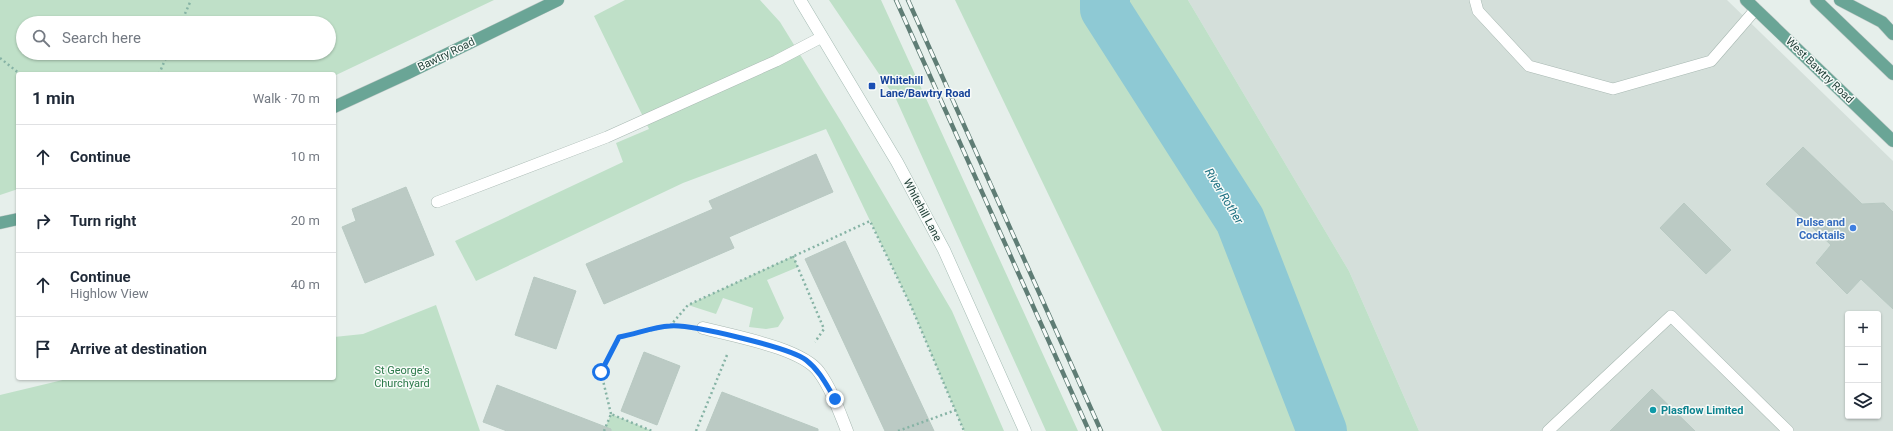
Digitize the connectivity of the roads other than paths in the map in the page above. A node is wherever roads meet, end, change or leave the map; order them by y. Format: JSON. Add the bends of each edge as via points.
{"nodes":[{"id":1,"x":558,"y":0,"type":"edge"},
{"id":2,"x":800,"y":0,"type":"edge"},
{"id":3,"x":1475,"y":0,"type":"edge"},
{"id":4,"x":1746,"y":0,"type":"edge"},
{"id":5,"x":1816,"y":0,"type":"edge"},
{"id":6,"x":1840,"y":0,"type":"edge"},
{"id":7,"x":1756,"y":9,"type":"junction"},
{"id":8,"x":1893,"y":34,"type":"edge"},
{"id":9,"x":822,"y":37,"type":"junction"},
{"id":10,"x":1893,"y":74,"type":"edge"},
{"id":11,"x":336,"y":106,"type":"edge"},
{"id":12,"x":1893,"y":141,"type":"edge"},
{"id":13,"x":437,"y":202,"type":"dead end"},
{"id":14,"x":16,"y":219,"type":"edge"},
{"id":15,"x":0,"y":223,"type":"edge"},
{"id":16,"x":703,"y":328,"type":"road end"},
{"id":17,"x":847,"y":431,"type":"edge"},
{"id":18,"x":1025,"y":431,"type":"edge"},
{"id":19,"x":1548,"y":431,"type":"edge"},
{"id":20,"x":1788,"y":431,"type":"edge"}],
"edges":[{"from":1,"to":11,"type":"main road","name":"Bawtry Road"},
{"from":2,"to":9,"type":"main road","name":"Whitehill Lane"},
{"from":3,"to":7,"type":"lane","via":[[1478,11],[1530,66],[1613,88],[1711,61]]},
{"from":4,"to":7,"type":"main road","name":"West Bawtry Road"},
{"from":5,"to":10,"type":"main road"},
{"from":6,"to":8,"type":"main road","via":[[1882,22]]},
{"from":7,"to":12,"type":"main road","name":"West Bawtry Road"},
{"from":9,"to":13,"type":"lane","via":[[776,61],[607,136]]},
{"from":9,"to":18,"type":"main road","name":"Whitehill Lane","via":[[897,162],[944,250]]},
{"from":14,"to":15,"type":"main road"},
{"from":16,"to":17,"type":"main road","via":[[805,358],[819,371],[835,399]]},
{"from":19,"to":20,"type":"lane","via":[[1671,316]]}]}
